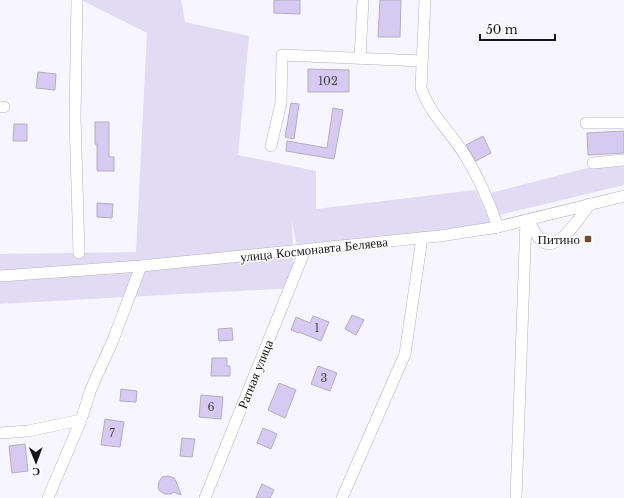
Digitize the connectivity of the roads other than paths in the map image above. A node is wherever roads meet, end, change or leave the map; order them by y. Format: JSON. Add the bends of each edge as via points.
{"nodes":[{"id":1,"x":77,"y":0,"type":"edge"},
{"id":2,"x":363,"y":0,"type":"edge"},
{"id":3,"x":425,"y":0,"type":"edge"},
{"id":4,"x":360,"y":58,"type":"junction"},
{"id":5,"x":422,"y":61,"type":"junction"},
{"id":6,"x":624,"y":123,"type":"edge"},
{"id":7,"x":586,"y":124,"type":"dead end"},
{"id":8,"x":271,"y":146,"type":"dead end"},
{"id":9,"x":624,"y":160,"type":"edge"},
{"id":10,"x":593,"y":162,"type":"dead end"},
{"id":11,"x":624,"y":196,"type":"edge"},
{"id":12,"x":590,"y":204,"type":"junction"},
{"id":13,"x":527,"y":220,"type":"junction"},
{"id":14,"x":498,"y":227,"type":"junction"},
{"id":15,"x":422,"y":238,"type":"junction"},
{"id":16,"x":305,"y":250,"type":"junction"},
{"id":17,"x":79,"y":253,"type":"dead end"},
{"id":18,"x":141,"y":266,"type":"junction"},
{"id":19,"x":0,"y":276,"type":"edge"},
{"id":20,"x":81,"y":420,"type":"junction"},
{"id":21,"x":0,"y":433,"type":"edge"},
{"id":22,"x":48,"y":498,"type":"edge"},
{"id":23,"x":205,"y":498,"type":"edge"},
{"id":24,"x":342,"y":498,"type":"edge"},
{"id":25,"x":516,"y":498,"type":"edge"}],
"edges":[{"from":1,"to":17,"type":"street","via":[[75,117]]},
{"from":2,"to":4,"type":"street"},
{"from":3,"to":5,"type":"street"},
{"from":4,"to":5,"type":"street"},
{"from":4,"to":8,"type":"street","via":[[282,55],[281,103]]},
{"from":5,"to":14,"type":"street","via":[[421,88],[425,102],[466,157]]},
{"from":6,"to":7,"type":"street"},
{"from":9,"to":10,"type":"street"},
{"from":11,"to":12,"type":"street","name":"улица Космонавта Беляева"},
{"from":12,"to":13,"type":"street","name":"улица Космонавта Беляева"},
{"from":12,"to":13,"type":"street","via":[[562,238],[550,244],[541,240]]},
{"from":13,"to":14,"type":"street","name":"улица Космонавта Беляева"},
{"from":13,"to":25,"type":"street"},
{"from":14,"to":15,"type":"street","name":"улица Космонавта Беляева"},
{"from":15,"to":16,"type":"street","name":"улица Космонавта Беляева"},
{"from":15,"to":24,"type":"street","via":[[405,354]]},
{"from":16,"to":18,"type":"street","name":"улица Космонавта Беляева"},
{"from":16,"to":23,"type":"street","name":"Ратная улица"},
{"from":18,"to":19,"type":"street","name":"улица Космонавта Беляева"},
{"from":18,"to":20,"type":"street"},
{"from":20,"to":21,"type":"street","via":[[28,431]]},
{"from":20,"to":22,"type":"street"}]}
